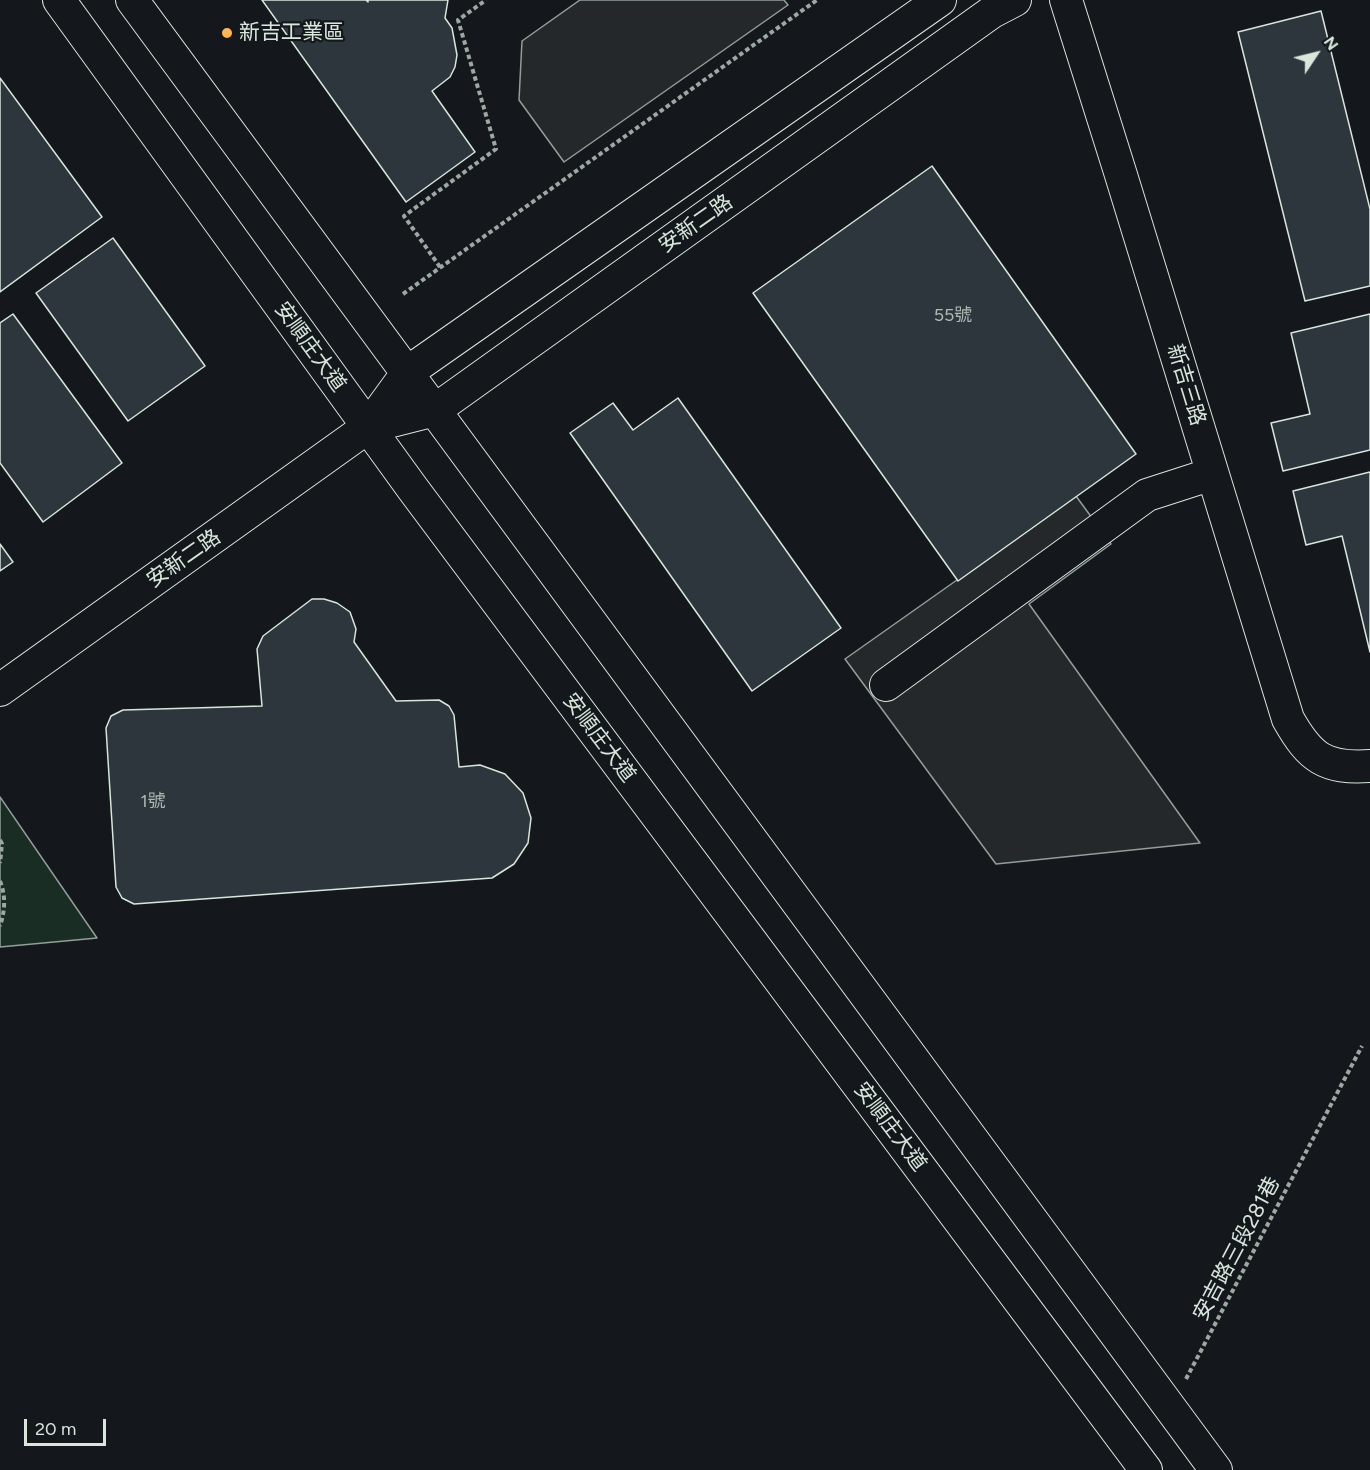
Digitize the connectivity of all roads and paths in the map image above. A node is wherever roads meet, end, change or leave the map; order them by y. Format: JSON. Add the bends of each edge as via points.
{"nodes":[{"id":1,"x":59,"y":0,"type":"edge"},
{"id":2,"x":132,"y":0,"type":"edge"},
{"id":3,"x":486,"y":0,"type":"edge"},
{"id":4,"x":817,"y":0,"type":"edge"},
{"id":5,"x":940,"y":0,"type":"edge"},
{"id":6,"x":1015,"y":0,"type":"edge"},
{"id":7,"x":1066,"y":0,"type":"edge"},
{"id":8,"x":829,"y":78,"type":"junction"},
{"id":9,"x":854,"y":111,"type":"junction"},
{"id":10,"x":440,"y":267,"type":"junction"},
{"id":11,"x":403,"y":294,"type":"dead end"},
{"id":12,"x":408,"y":372,"type":"junction"},
{"id":13,"x":435,"y":410,"type":"junction"},
{"id":14,"x":368,"y":427,"type":"junction"},
{"id":15,"x":1212,"y":474,"type":"junction"},
{"id":16,"x":886,"y":685,"type":"dead end"},
{"id":17,"x":0,"y":690,"type":"edge"},
{"id":18,"x":1370,"y":766,"type":"edge"},
{"id":19,"x":0,"y":840,"type":"edge"},
{"id":20,"x":0,"y":863,"type":"edge"},
{"id":21,"x":0,"y":881,"type":"edge"},
{"id":22,"x":0,"y":926,"type":"edge"},
{"id":23,"x":1362,"y":1046,"type":"dead end"},
{"id":24,"x":1171,"y":1411,"type":"junction"},
{"id":25,"x":1146,"y":1470,"type":"edge"},
{"id":26,"x":1216,"y":1470,"type":"edge"}],
"edges":[{"from":1,"to":14,"type":"street","name":"安順庄大道"},
{"from":2,"to":12,"type":"street"},
{"from":3,"to":10,"type":"path","via":[[458,20],[496,149],[404,216]]},
{"from":4,"to":10,"type":"path"},
{"from":5,"to":8,"type":"street","name":"安新二路"},
{"from":6,"to":9,"type":"street","name":"安新二路","via":[[992,12]]},
{"from":7,"to":15,"type":"street","name":"新吉三路"},
{"from":8,"to":9,"type":"street"},
{"from":8,"to":12,"type":"street","name":"安新二路"},
{"from":9,"to":13,"type":"street","name":"安新二路"},
{"from":10,"to":11,"type":"path"},
{"from":12,"to":13,"type":"street"},
{"from":12,"to":14,"type":"street","name":"安新二路"},
{"from":13,"to":14,"type":"street","name":"安新二路"},
{"from":13,"to":24,"type":"street"},
{"from":14,"to":17,"type":"street","name":"安新二路"},
{"from":14,"to":25,"type":"street","name":"安順庄大道"},
{"from":15,"to":16,"type":"street","via":[[1147,495]]},
{"from":15,"to":18,"type":"street","name":"新吉三路","via":[[1288,719],[1302,743],[1323,760],[1347,768]]},
{"from":19,"to":20,"type":"path"},
{"from":21,"to":22,"type":"path","via":[[4,891]]},
{"from":23,"to":24,"type":"path","name":"安吉路三段281巷"},
{"from":24,"to":26,"type":"street"}]}
